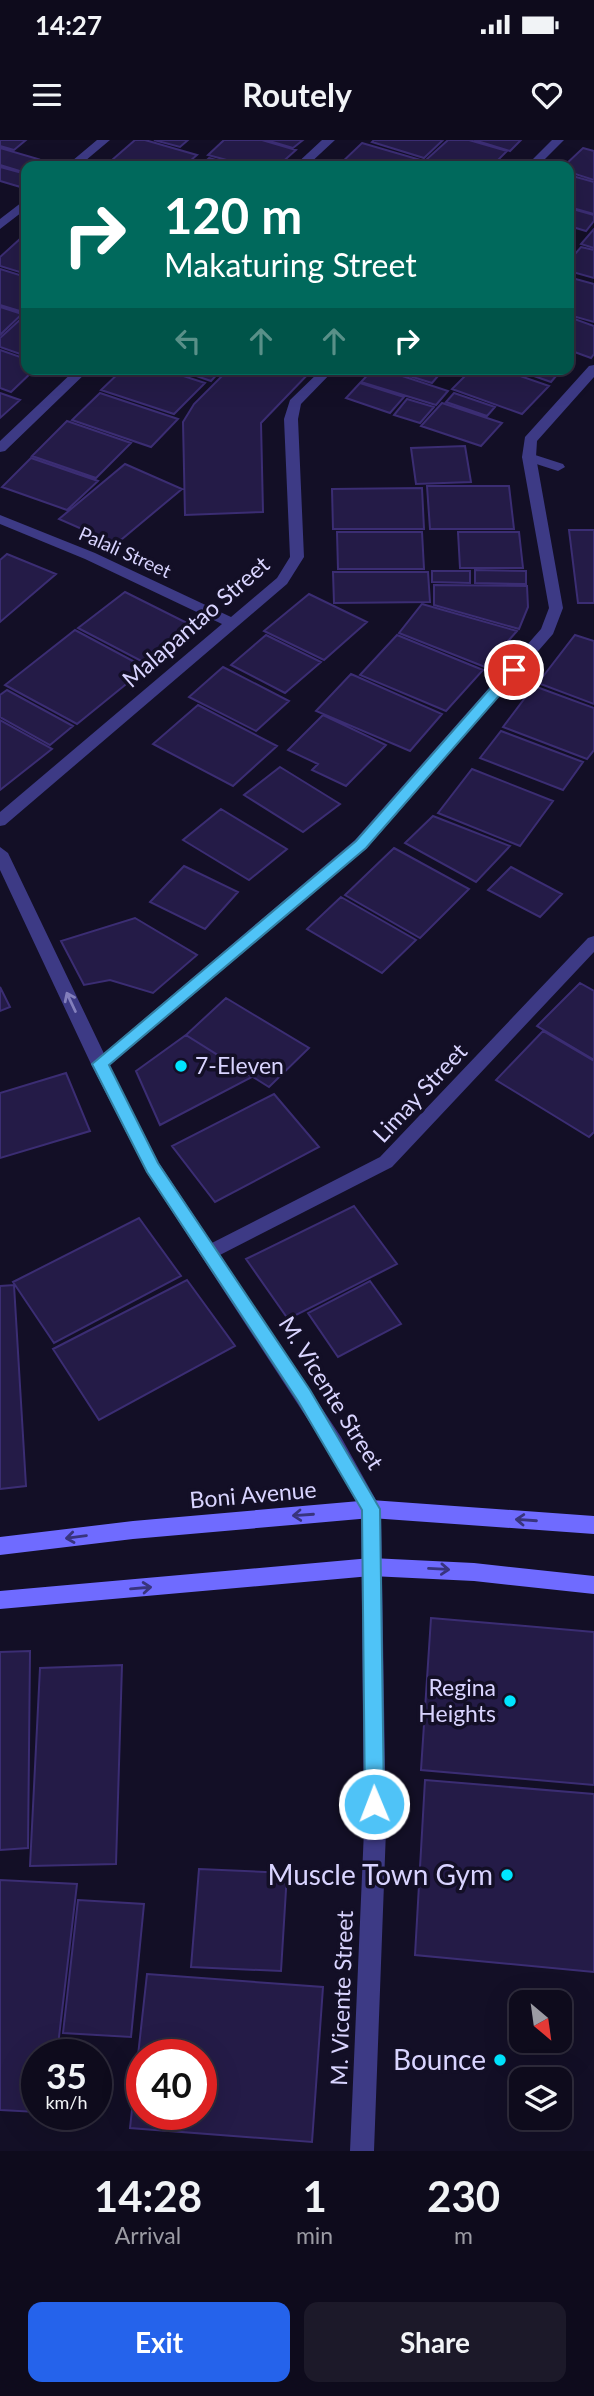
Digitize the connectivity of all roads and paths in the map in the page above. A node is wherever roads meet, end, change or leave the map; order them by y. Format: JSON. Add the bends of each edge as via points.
{"nodes":[{"id":1,"x":104,"y":140,"type":"edge"},
{"id":2,"x":329,"y":140,"type":"edge"},
{"id":3,"x":558,"y":140,"type":"edge"},
{"id":4,"x":78,"y":161,"type":"edge"},
{"id":5,"x":306,"y":161,"type":"edge"},
{"id":6,"x":536,"y":161,"type":"edge"},
{"id":7,"x":21,"y":207,"type":"edge"},
{"id":8,"x":0,"y":225,"type":"edge"},
{"id":9,"x":594,"y":369,"type":"edge"},
{"id":10,"x":78,"y":375,"type":"edge"},
{"id":11,"x":323,"y":375,"type":"edge"},
{"id":12,"x":0,"y":448,"type":"edge"},
{"id":13,"x":528,"y":457,"type":"junction"},
{"id":14,"x":558,"y":467,"type":"dead end"},
{"id":15,"x":0,"y":519,"type":"edge"},
{"id":16,"x":232,"y":623,"type":"junction"},
{"id":17,"x":0,"y":821,"type":"edge"},
{"id":18,"x":0,"y":853,"type":"edge"},
{"id":19,"x":594,"y":942,"type":"edge"},
{"id":20,"x":100,"y":1064,"type":"junction"},
{"id":21,"x":210,"y":1252,"type":"junction"},
{"id":22,"x":371,"y":1509,"type":"junction"},
{"id":23,"x":594,"y":1525,"type":"edge"},
{"id":24,"x":0,"y":1546,"type":"edge"},
{"id":25,"x":371,"y":1567,"type":"junction"},
{"id":26,"x":594,"y":1585,"type":"edge"},
{"id":27,"x":0,"y":1600,"type":"edge"},
{"id":28,"x":362,"y":2151,"type":"edge"}],
"edges":[{"from":1,"to":4,"type":"street"},
{"from":2,"to":5,"type":"street"},
{"from":3,"to":6,"type":"street"},
{"from":7,"to":8,"type":"street"},
{"from":9,"to":13,"type":"street","via":[[530,440]]},
{"from":10,"to":12,"type":"street"},
{"from":11,"to":16,"type":"street","name":"Malapantao Street","via":[[295,403],[291,419],[297,557],[282,581]]},
{"from":13,"to":14,"type":"street"},
{"from":13,"to":20,"type":"street","via":[[556,608],[548,631],[361,844]]},
{"from":15,"to":16,"type":"street","name":"Palali Street"},
{"from":16,"to":17,"type":"street","name":"Malapantao Street"},
{"from":20,"to":18,"type":"street","name":"M. Vicente Street","one_way":true},
{"from":19,"to":21,"type":"street","name":"Limay Street","via":[[386,1162]]},
{"from":20,"to":21,"type":"street","name":"M. Vicente Street","via":[[152,1168]]},
{"from":21,"to":22,"type":"street","name":"M. Vicente Street","via":[[334,1443]]},
{"from":23,"to":22,"type":"main road","name":"Boni Avenue","one_way":true},
{"from":22,"to":24,"type":"main road","name":"Boni Avenue","one_way":true},
{"from":22,"to":25,"type":"street","name":"M. Vicente Street"},
{"from":25,"to":26,"type":"main road","one_way":true},
{"from":27,"to":25,"type":"main road","one_way":true},
{"from":25,"to":28,"type":"street","name":"M. Vicente Street","via":[[375,1830]]}]}
